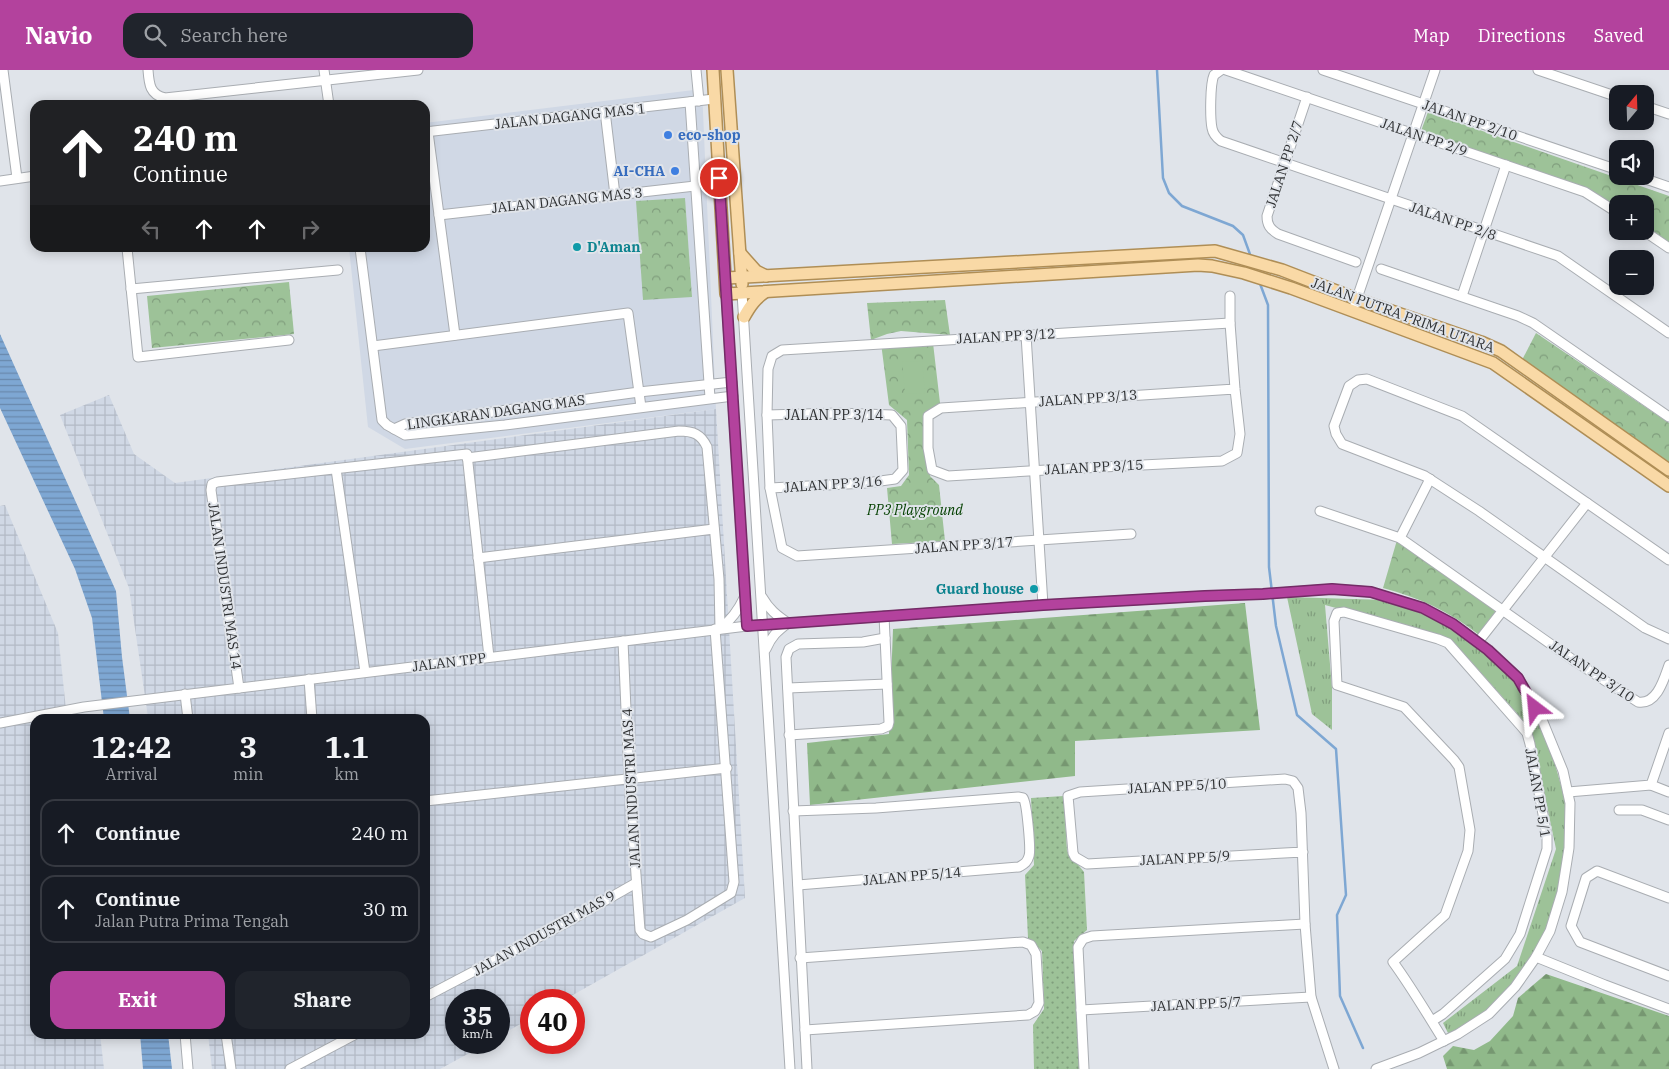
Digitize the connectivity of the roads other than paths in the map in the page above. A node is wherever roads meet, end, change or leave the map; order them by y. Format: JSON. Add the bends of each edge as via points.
{"nodes":[{"id":1,"x":3,"y":70,"type":"edge"},
{"id":2,"x":148,"y":70,"type":"edge"},
{"id":3,"x":324,"y":70,"type":"edge"},
{"id":4,"x":418,"y":70,"type":"edge"},
{"id":5,"x":696,"y":70,"type":"edge"},
{"id":6,"x":712,"y":70,"type":"edge"},
{"id":7,"x":727,"y":70,"type":"edge"},
{"id":8,"x":1222,"y":70,"type":"edge"},
{"id":9,"x":1226,"y":70,"type":"edge"},
{"id":10,"x":1323,"y":70,"type":"edge"},
{"id":11,"x":1435,"y":70,"type":"edge"},
{"id":12,"x":1538,"y":70,"type":"edge"},
{"id":13,"x":326,"y":80,"type":"junction"},
{"id":14,"x":1609,"y":94,"type":"edge"},
{"id":15,"x":1307,"y":97,"type":"junction"},
{"id":16,"x":714,"y":99,"type":"junction"},
{"id":17,"x":328,"y":100,"type":"edge"},
{"id":18,"x":694,"y":101,"type":"junction"},
{"id":19,"x":1423,"y":104,"type":"junction"},
{"id":20,"x":1654,"y":109,"type":"edge"},
{"id":21,"x":605,"y":112,"type":"junction"},
{"id":22,"x":1669,"y":114,"type":"edge"},
{"id":23,"x":430,"y":132,"type":"edge"},
{"id":24,"x":1414,"y":133,"type":"junction"},
{"id":25,"x":430,"y":157,"type":"edge"},
{"id":26,"x":1285,"y":163,"type":"junction"},
{"id":27,"x":1506,"y":165,"type":"junction"},
{"id":28,"x":1609,"y":167,"type":"edge"},
{"id":29,"x":30,"y":177,"type":"edge"},
{"id":30,"x":17,"y":178,"type":"junction"},
{"id":31,"x":0,"y":181,"type":"edge"},
{"id":32,"x":1654,"y":182,"type":"edge"},
{"id":33,"x":695,"y":186,"type":"junction"},
{"id":34,"x":1669,"y":187,"type":"edge"},
{"id":35,"x":615,"y":195,"type":"junction"},
{"id":36,"x":1391,"y":200,"type":"junction"},
{"id":37,"x":1609,"y":207,"type":"edge"},
{"id":38,"x":439,"y":214,"type":"junction"},
{"id":39,"x":1483,"y":231,"type":"junction"},
{"id":40,"x":1654,"y":238,"type":"edge"},
{"id":41,"x":1669,"y":248,"type":"edge"},
{"id":42,"x":127,"y":252,"type":"edge"},
{"id":43,"x":361,"y":252,"type":"edge"},
{"id":44,"x":740,"y":253,"type":"junction"},
{"id":45,"x":1356,"y":262,"type":"dead end"},
{"id":46,"x":1381,"y":269,"type":"dead end"},
{"id":47,"x":338,"y":270,"type":"dead end"},
{"id":48,"x":766,"y":276,"type":"junction"},
{"id":49,"x":741,"y":277,"type":"junction"},
{"id":50,"x":726,"y":278,"type":"junction"},
{"id":51,"x":131,"y":289,"type":"junction"},
{"id":52,"x":765,"y":292,"type":"junction"},
{"id":53,"x":742,"y":293,"type":"junction"},
{"id":54,"x":726,"y":294,"type":"junction"},
{"id":55,"x":1230,"y":296,"type":"dead end"},
{"id":56,"x":1462,"y":296,"type":"junction"},
{"id":57,"x":1357,"y":299,"type":"junction"},
{"id":58,"x":1352,"y":312,"type":"junction"},
{"id":59,"x":744,"y":317,"type":"junction"},
{"id":60,"x":1230,"y":323,"type":"junction"},
{"id":61,"x":1669,"y":333,"type":"edge"},
{"id":62,"x":455,"y":335,"type":"junction"},
{"id":63,"x":1026,"y":336,"type":"junction"},
{"id":64,"x":289,"y":340,"type":"dead end"},
{"id":65,"x":373,"y":346,"type":"junction"},
{"id":66,"x":732,"y":382,"type":"junction"},
{"id":67,"x":709,"y":385,"type":"junction"},
{"id":68,"x":1235,"y":389,"type":"junction"},
{"id":69,"x":639,"y":392,"type":"junction"},
{"id":70,"x":733,"y":396,"type":"junction"},
{"id":71,"x":710,"y":398,"type":"junction"},
{"id":72,"x":1030,"y":402,"type":"junction"},
{"id":73,"x":641,"y":407,"type":"junction"},
{"id":74,"x":767,"y":415,"type":"junction"},
{"id":75,"x":1669,"y":417,"type":"edge"},
{"id":76,"x":394,"y":429,"type":"junction"},
{"id":77,"x":902,"y":450,"type":"joint"},
{"id":78,"x":467,"y":458,"type":"junction"},
{"id":79,"x":336,"y":469,"type":"junction"},
{"id":80,"x":1035,"y":470,"type":"junction"},
{"id":81,"x":1669,"y":470,"type":"edge"},
{"id":82,"x":948,"y":476,"type":"joint"},
{"id":83,"x":1430,"y":479,"type":"junction"},
{"id":84,"x":1669,"y":486,"type":"edge"},
{"id":85,"x":770,"y":488,"type":"junction"},
{"id":86,"x":1587,"y":503,"type":"junction"},
{"id":87,"x":1320,"y":511,"type":"dead end"},
{"id":88,"x":714,"y":529,"type":"junction"},
{"id":89,"x":1131,"y":534,"type":"dead end"},
{"id":90,"x":1400,"y":538,"type":"junction"},
{"id":91,"x":1039,"y":540,"type":"junction"},
{"id":92,"x":1544,"y":557,"type":"junction"},
{"id":93,"x":478,"y":558,"type":"junction"},
{"id":94,"x":1669,"y":560,"type":"edge"},
{"id":95,"x":745,"y":595,"type":"junction"},
{"id":96,"x":761,"y":595,"type":"junction"},
{"id":97,"x":1043,"y":605,"type":"junction"},
{"id":98,"x":1503,"y":610,"type":"junction"},
{"id":99,"x":884,"y":616,"type":"junction"},
{"id":100,"x":788,"y":623,"type":"junction"},
{"id":101,"x":763,"y":625,"type":"junction"},
{"id":102,"x":747,"y":626,"type":"junction"},
{"id":103,"x":718,"y":629,"type":"junction"},
{"id":104,"x":885,"y":638,"type":"junction"},
{"id":105,"x":1669,"y":639,"type":"edge"},
{"id":106,"x":623,"y":641,"type":"junction"},
{"id":107,"x":1478,"y":642,"type":"junction"},
{"id":108,"x":765,"y":653,"type":"junction"},
{"id":109,"x":489,"y":657,"type":"junction"},
{"id":110,"x":1669,"y":665,"type":"edge"},
{"id":111,"x":365,"y":672,"type":"junction"},
{"id":112,"x":309,"y":679,"type":"junction"},
{"id":113,"x":887,"y":684,"type":"junction"},
{"id":114,"x":239,"y":688,"type":"junction"},
{"id":115,"x":788,"y":688,"type":"junction"},
{"id":116,"x":185,"y":694,"type":"junction"},
{"id":117,"x":44,"y":714,"type":"edge"},
{"id":118,"x":187,"y":714,"type":"edge"},
{"id":119,"x":312,"y":714,"type":"edge"},
{"id":120,"x":30,"y":717,"type":"edge"},
{"id":121,"x":0,"y":723,"type":"edge"},
{"id":122,"x":1669,"y":733,"type":"edge"},
{"id":123,"x":788,"y":735,"type":"junction"},
{"id":124,"x":727,"y":768,"type":"junction"},
{"id":125,"x":629,"y":778,"type":"junction"},
{"id":126,"x":1651,"y":785,"type":"junction"},
{"id":127,"x":1568,"y":792,"type":"junction"},
{"id":128,"x":1669,"y":792,"type":"edge"},
{"id":129,"x":430,"y":800,"type":"edge"},
{"id":130,"x":1619,"y":810,"type":"dead end"},
{"id":131,"x":793,"y":811,"type":"junction"},
{"id":132,"x":1669,"y":820,"type":"edge"},
{"id":133,"x":1303,"y":852,"type":"junction"},
{"id":134,"x":1073,"y":853,"type":"joint"},
{"id":135,"x":636,"y":883,"type":"junction"},
{"id":136,"x":798,"y":885,"type":"junction"},
{"id":137,"x":1669,"y":898,"type":"edge"},
{"id":138,"x":1305,"y":924,"type":"junction"},
{"id":139,"x":1536,"y":957,"type":"junction"},
{"id":140,"x":800,"y":958,"type":"junction"},
{"id":141,"x":1669,"y":976,"type":"edge"},
{"id":142,"x":430,"y":994,"type":"edge"},
{"id":143,"x":1311,"y":998,"type":"junction"},
{"id":144,"x":1669,"y":1009,"type":"edge"},
{"id":145,"x":1081,"y":1010,"type":"junction"},
{"id":146,"x":1432,"y":1021,"type":"junction"},
{"id":147,"x":805,"y":1030,"type":"junction"},
{"id":148,"x":185,"y":1039,"type":"edge"},
{"id":149,"x":227,"y":1039,"type":"edge"},
{"id":150,"x":346,"y":1039,"type":"edge"},
{"id":151,"x":1444,"y":1041,"type":"junction"},
{"id":152,"x":188,"y":1069,"type":"edge"},
{"id":153,"x":231,"y":1069,"type":"edge"},
{"id":154,"x":290,"y":1069,"type":"edge"},
{"id":155,"x":790,"y":1069,"type":"edge"},
{"id":156,"x":807,"y":1069,"type":"edge"},
{"id":157,"x":1084,"y":1069,"type":"edge"},
{"id":158,"x":1334,"y":1069,"type":"edge"},
{"id":159,"x":1376,"y":1069,"type":"edge"}],
"edges":[{"from":1,"to":30,"type":"street"},
{"from":2,"to":13,"type":"street","via":[[152,91],[165,98]]},
{"from":3,"to":13,"type":"street"},
{"from":4,"to":13,"type":"street"},
{"from":5,"to":18,"type":"street"},
{"from":6,"to":16,"type":"main road"},
{"from":7,"to":44,"type":"main road"},
{"from":8,"to":26,"type":"street","name":"JALAN PP 2/8","via":[[1214,75],[1211,86],[1212,130],[1221,141]]},
{"from":9,"to":15,"type":"street","name":"JALAN PP 2/9"},
{"from":10,"to":19,"type":"street","name":"JALAN PP 2/10"},
{"from":11,"to":19,"type":"street"},
{"from":12,"to":14,"type":"street"},
{"from":13,"to":17,"type":"street"},
{"from":15,"to":24,"type":"street","name":"JALAN PP 2/9"},
{"from":15,"to":26,"type":"street","name":"JALAN PP 2/7"},
{"from":16,"to":18,"type":"street","name":"JALAN DAGANG MAS 1"},
{"from":16,"to":50,"type":"main road"},
{"from":18,"to":21,"type":"street","name":"JALAN DAGANG MAS 1"},
{"from":18,"to":33,"type":"street"},
{"from":19,"to":24,"type":"street"},
{"from":19,"to":28,"type":"street","name":"JALAN PP 2/10"},
{"from":20,"to":22,"type":"street"},
{"from":21,"to":23,"type":"street","name":"JALAN DAGANG MAS 1"},
{"from":21,"to":35,"type":"street"},
{"from":24,"to":27,"type":"street","name":"JALAN PP 2/9"},
{"from":24,"to":36,"type":"street"},
{"from":25,"to":38,"type":"street"},
{"from":26,"to":36,"type":"street","name":"JALAN PP 2/8"},
{"from":26,"to":45,"type":"street","name":"JALAN PP 2/7","via":[[1267,216],[1272,230]]},
{"from":27,"to":37,"type":"street","name":"JALAN PP 2/9","via":[[1585,192]]},
{"from":27,"to":39,"type":"street"},
{"from":29,"to":30,"type":"street"},
{"from":30,"to":31,"type":"street"},
{"from":32,"to":34,"type":"street"},
{"from":33,"to":35,"type":"street","name":"JALAN DAGANG MAS 3"},
{"from":33,"to":67,"type":"street"},
{"from":35,"to":38,"type":"street","name":"JALAN DAGANG MAS 3"},
{"from":36,"to":39,"type":"street","name":"JALAN PP 2/8"},
{"from":36,"to":57,"type":"street"},
{"from":38,"to":62,"type":"street"},
{"from":39,"to":56,"type":"street"},
{"from":39,"to":61,"type":"street","name":"JALAN PP 2/8","via":[[1558,256]]},
{"from":40,"to":41,"type":"street"},
{"from":42,"to":51,"type":"street"},
{"from":43,"to":65,"type":"street"},
{"from":44,"to":48,"type":"main road","via":[[748,264]]},
{"from":44,"to":49,"type":"main road"},
{"from":46,"to":56,"type":"street"},
{"from":47,"to":51,"type":"street"},
{"from":48,"to":49,"type":"main road","name":"JALAN PUTRA PRIMA UTARA"},
{"from":48,"to":57,"type":"main road","name":"JALAN PUTRA PRIMA UTARA","via":[[1194,251],[1242,258]]},
{"from":49,"to":50,"type":"main road","name":"JALAN PUTRA PRIMA UTARA"},
{"from":49,"to":53,"type":"main road"},
{"from":50,"to":54,"type":"main road"},
{"from":51,"to":64,"type":"street","via":[[138,357]]},
{"from":52,"to":53,"type":"main road","name":"JALAN PUTRA PRIMA UTARA"},
{"from":52,"to":58,"type":"main road","name":"JALAN PUTRA PRIMA UTARA","via":[[1198,265],[1291,288]]},
{"from":52,"to":59,"type":"main road","via":[[751,304]]},
{"from":53,"to":54,"type":"main road","name":"JALAN PUTRA PRIMA UTARA"},
{"from":53,"to":59,"type":"street"},
{"from":54,"to":66,"type":"street"},
{"from":55,"to":60,"type":"street"},
{"from":56,"to":75,"type":"street","via":[[1532,323]]},
{"from":57,"to":58,"type":"street"},
{"from":57,"to":81,"type":"main road","name":"JALAN PUTRA PRIMA UTARA","via":[[1501,351]]},
{"from":58,"to":84,"type":"main road","name":"JALAN PUTRA PRIMA UTARA","via":[[1493,363]]},
{"from":59,"to":96,"type":"street"},
{"from":60,"to":63,"type":"street","name":"JALAN PP 3/12"},
{"from":60,"to":68,"type":"street"},
{"from":62,"to":65,"type":"street"},
{"from":62,"to":69,"type":"street","via":[[628,313]]},
{"from":63,"to":72,"type":"street"},
{"from":63,"to":74,"type":"street","name":"JALAN PP 3/12","via":[[782,350],[772,356],[768,369]]},
{"from":65,"to":76,"type":"street","via":[[382,420]]},
{"from":66,"to":67,"type":"street","name":"LINGKARAN DAGANG MAS"},
{"from":66,"to":70,"type":"street"},
{"from":67,"to":69,"type":"street","name":"LINGKARAN DAGANG MAS"},
{"from":67,"to":71,"type":"street"},
{"from":68,"to":72,"type":"street","name":"JALAN PP 3/13"},
{"from":68,"to":80,"type":"street","name":"JALAN PP 3/15","via":[[1240,434],[1237,453],[1222,461]]},
{"from":69,"to":73,"type":"street"},
{"from":69,"to":76,"type":"street","name":"LINGKARAN DAGANG MAS","via":[[405,424]]},
{"from":70,"to":71,"type":"street","name":"LINGKARAN DAGANG MAS"},
{"from":70,"to":95,"type":"street"},
{"from":71,"to":73,"type":"street","name":"LINGKARAN DAGANG MAS"},
{"from":72,"to":80,"type":"street"},
{"from":72,"to":82,"type":"street","name":"JALAN PP 3/13","via":[[941,408],[928,416],[932,470]]},
{"from":73,"to":76,"type":"street","name":"LINGKARAN DAGANG MAS","via":[[405,435]]},
{"from":74,"to":77,"type":"street","name":"JALAN PP 3/14","via":[[892,415],[901,426]]},
{"from":74,"to":85,"type":"street"},
{"from":77,"to":85,"type":"street","name":"JALAN PP 3/16","via":[[903,470],[895,479]]},
{"from":78,"to":79,"type":"street","via":[[467,454]]},
{"from":78,"to":88,"type":"street","via":[[679,430],[692,431],[702,438],[707,447]]},
{"from":78,"to":93,"type":"street"},
{"from":79,"to":111,"type":"street"},
{"from":79,"to":114,"type":"street","name":"JALAN INDUSTRI MAS 14","via":[[212,484]]},
{"from":80,"to":82,"type":"street","name":"JALAN PP 3/15"},
{"from":80,"to":91,"type":"street"},
{"from":83,"to":86,"type":"street","via":[[1342,444],[1334,426],[1349,386],[1367,379],[1462,416]]},
{"from":83,"to":90,"type":"street"},
{"from":83,"to":92,"type":"street"},
{"from":85,"to":91,"type":"street","name":"JALAN PP 3/17","via":[[782,548],[797,556]]},
{"from":86,"to":92,"type":"street"},
{"from":86,"to":94,"type":"street"},
{"from":87,"to":90,"type":"street"},
{"from":88,"to":93,"type":"street"},
{"from":88,"to":103,"type":"street","via":[[719,579]]},
{"from":89,"to":91,"type":"street","name":"JALAN PP 3/17"},
{"from":90,"to":98,"type":"street"},
{"from":91,"to":97,"type":"street"},
{"from":92,"to":98,"type":"street"},
{"from":92,"to":105,"type":"street","via":[[1645,628]]},
{"from":93,"to":109,"type":"street"},
{"from":95,"to":102,"type":"street"},
{"from":95,"to":103,"type":"street","via":[[732,619]]},
{"from":96,"to":100,"type":"street","via":[[774,614]]},
{"from":96,"to":101,"type":"street"},
{"from":97,"to":99,"type":"street","name":"JALAN TPP"},
{"from":97,"to":107,"type":"street","name":"JALAN TPP","via":[[1332,589],[1371,592],[1423,608]]},
{"from":98,"to":107,"type":"street"},
{"from":98,"to":110,"type":"street","name":"JALAN PP 3/10","via":[[1638,702],[1649,702],[1659,690]]},
{"from":99,"to":100,"type":"street","name":"JALAN TPP"},
{"from":99,"to":104,"type":"street"},
{"from":100,"to":101,"type":"street","name":"JALAN TPP"},
{"from":100,"to":108,"type":"street","via":[[776,631]]},
{"from":101,"to":102,"type":"street","name":"JALAN TPP"},
{"from":101,"to":108,"type":"street"},
{"from":102,"to":103,"type":"street","name":"JALAN TPP"},
{"from":103,"to":106,"type":"street","name":"JALAN TPP"},
{"from":103,"to":124,"type":"street"},
{"from":104,"to":113,"type":"street"},
{"from":104,"to":115,"type":"street","via":[[798,644],[786,657]]},
{"from":106,"to":109,"type":"street","name":"JALAN TPP"},
{"from":106,"to":125,"type":"street","name":"JALAN INDUSTRI MAS 4"},
{"from":107,"to":127,"type":"street","name":"JALAN TPP","via":[[1518,678],[1543,722]]},
{"from":108,"to":155,"type":"street"},
{"from":109,"to":111,"type":"street","name":"JALAN TPP"},
{"from":111,"to":112,"type":"street","name":"JALAN TPP"},
{"from":112,"to":114,"type":"street","name":"JALAN TPP"},
{"from":112,"to":119,"type":"street"},
{"from":113,"to":115,"type":"street"},
{"from":113,"to":123,"type":"street","via":[[888,726]]},
{"from":114,"to":116,"type":"street","name":"JALAN TPP"},
{"from":115,"to":123,"type":"street"},
{"from":116,"to":117,"type":"street","name":"JALAN TPP"},
{"from":116,"to":118,"type":"street"},
{"from":120,"to":121,"type":"street","name":"JALAN TPP"},
{"from":122,"to":126,"type":"street"},
{"from":123,"to":131,"type":"street"},
{"from":124,"to":125,"type":"street"},
{"from":124,"to":135,"type":"street","name":"JALAN INDUSTRI MAS 4","via":[[734,882],[731,893],[652,937],[640,930]]},
{"from":125,"to":129,"type":"street"},
{"from":125,"to":135,"type":"street","name":"JALAN INDUSTRI MAS 4"},
{"from":126,"to":127,"type":"street"},
{"from":126,"to":128,"type":"street"},
{"from":127,"to":139,"type":"street","name":"JALAN TPP","via":[[1569,848],[1562,892],[1550,931]]},
{"from":130,"to":132,"type":"street","via":[[1642,810]]},
{"from":131,"to":136,"type":"street"},
{"from":131,"to":136,"type":"street","name":"JALAN PP 5/14","via":[[1018,797],[1023,798],[1026,806],[1030,855],[1026,863],[1018,867]]},
{"from":133,"to":134,"type":"street","name":"JALAN PP 5/9","via":[[1087,864],[1075,858]]},
{"from":133,"to":134,"type":"street","name":"JALAN PP 5/10","via":[[1298,788],[1293,781],[1286,780],[1080,792],[1068,796]]},
{"from":133,"to":138,"type":"street"},
{"from":135,"to":142,"type":"street","name":"JALAN INDUSTRI MAS 9"},
{"from":136,"to":140,"type":"street"},
{"from":137,"to":141,"type":"street","via":[[1597,871],[1586,878],[1571,926],[1580,942]]},
{"from":138,"to":143,"type":"street"},
{"from":138,"to":145,"type":"street","via":[[1087,937],[1078,947]]},
{"from":139,"to":144,"type":"street"},
{"from":139,"to":151,"type":"street","name":"JALAN TPP","via":[[1515,987],[1489,1014]]},
{"from":140,"to":147,"type":"street"},
{"from":140,"to":147,"type":"street","via":[[1023,942],[1031,945],[1036,954],[1039,1003],[1028,1016]]},
{"from":143,"to":145,"type":"street","name":"JALAN PP 5/7"},
{"from":143,"to":158,"type":"street"},
{"from":145,"to":157,"type":"street"},
{"from":146,"to":146,"type":"street","name":"JALAN PP 5/1","via":[[1505,959],[1520,934],[1548,850],[1530,744],[1527,733],[1448,643],[1344,612],[1337,613],[1334,621],[1337,685],[1404,707],[1454,760],[1461,776],[1470,842],[1446,915],[1393,962]]},
{"from":146,"to":151,"type":"street"},
{"from":147,"to":156,"type":"street"},
{"from":148,"to":152,"type":"street"},
{"from":149,"to":153,"type":"street"},
{"from":150,"to":154,"type":"street"},
{"from":151,"to":159,"type":"street","name":"JALAN TPP"}]}
